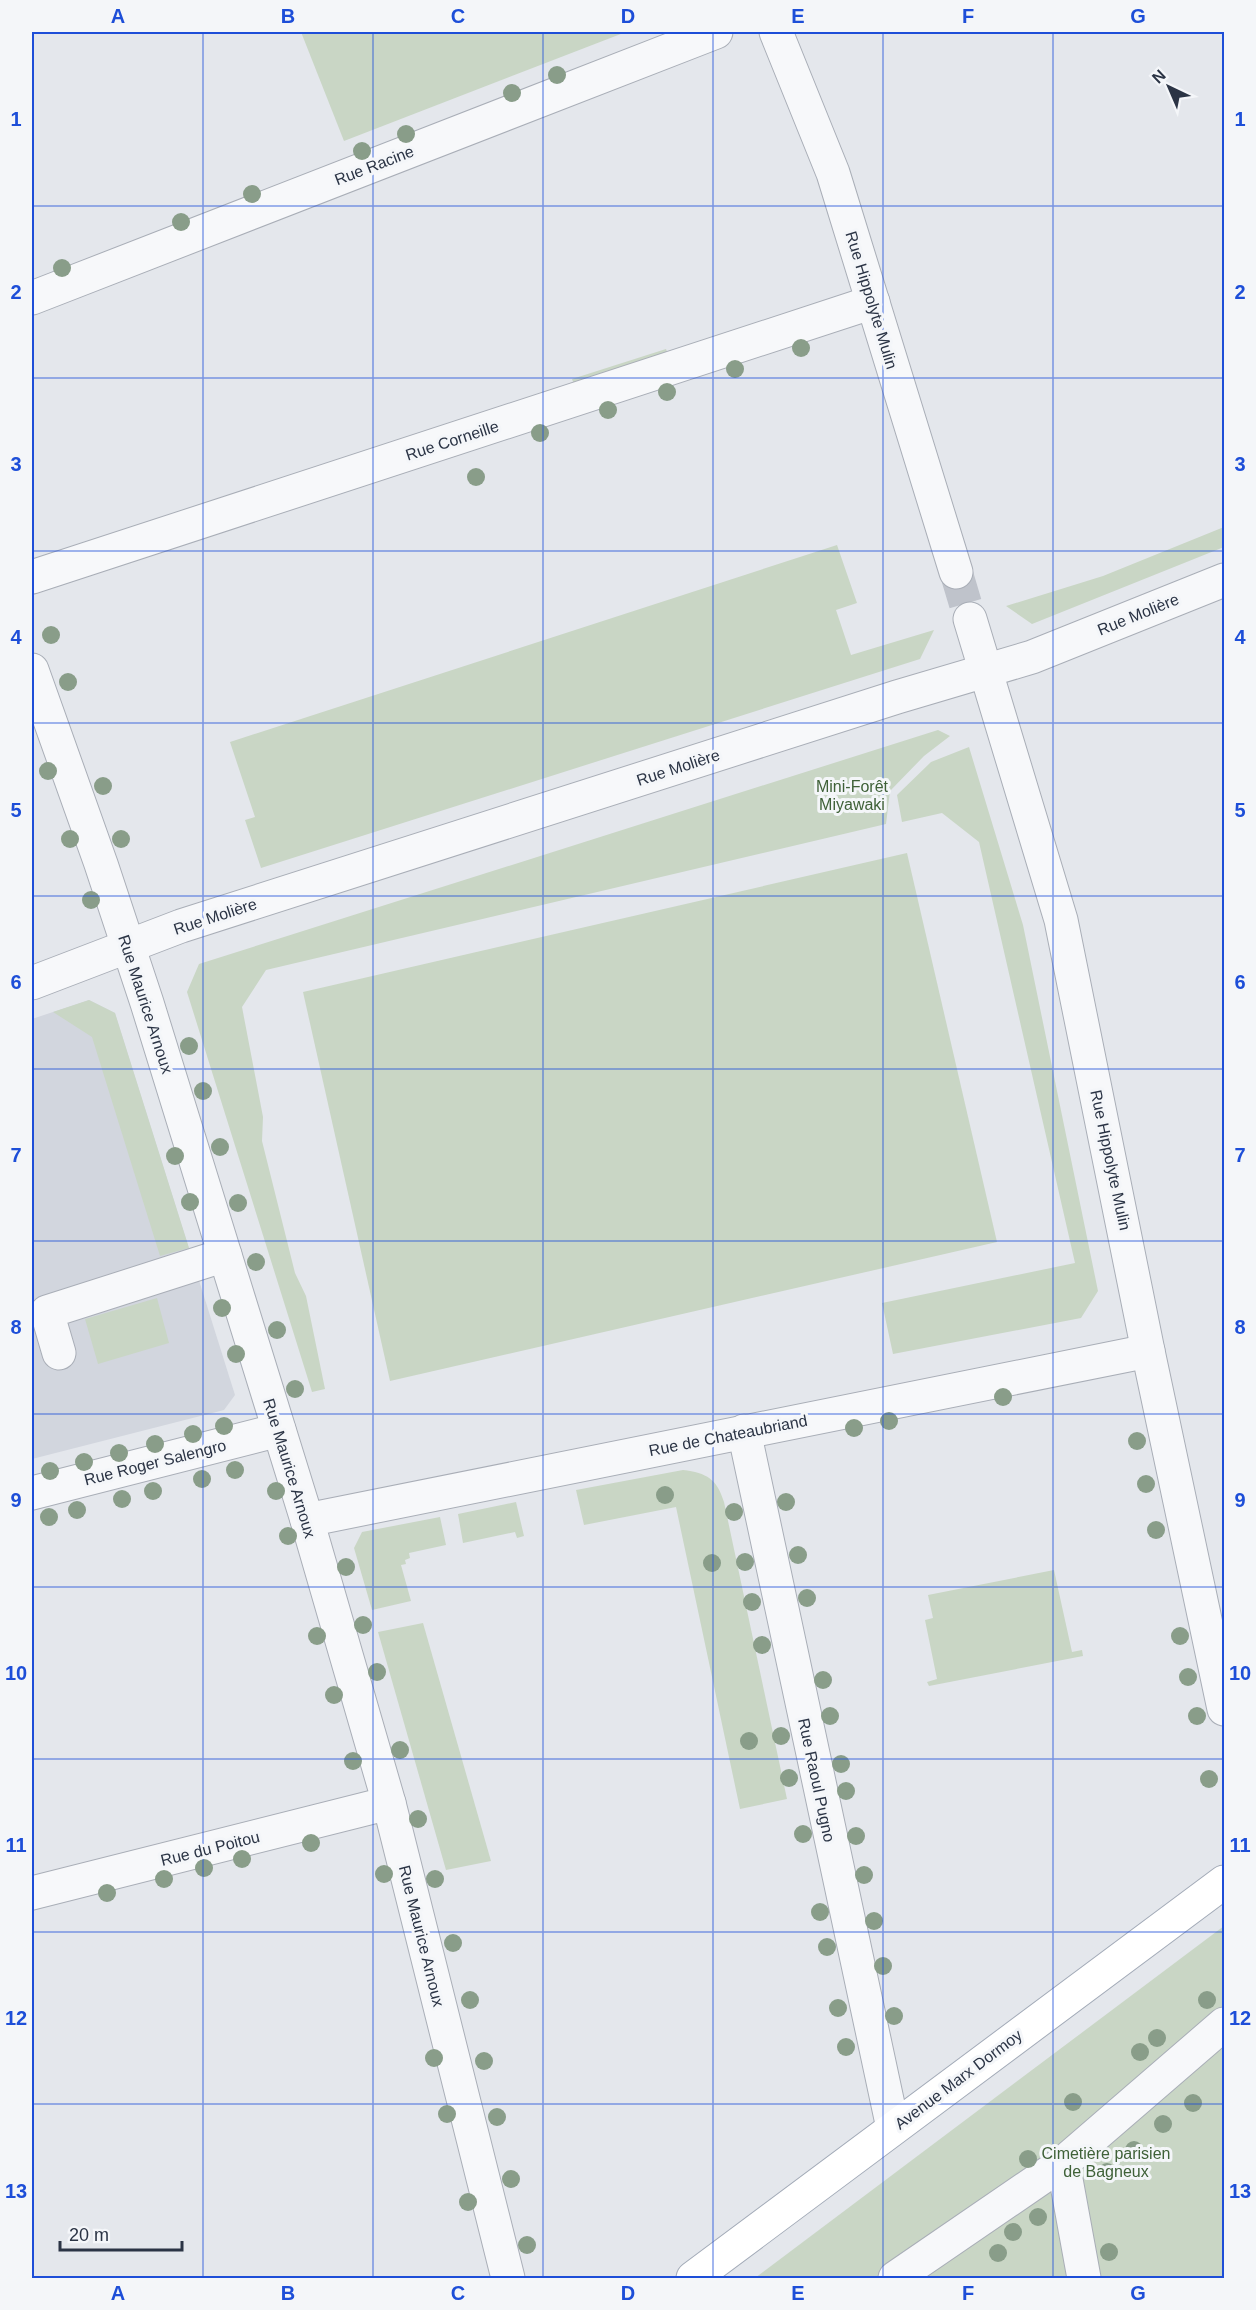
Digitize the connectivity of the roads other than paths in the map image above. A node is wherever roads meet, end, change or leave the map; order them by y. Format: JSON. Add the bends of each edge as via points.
{"nodes":[{"id":1,"x":716,"y":32,"type":"edge"},
{"id":2,"x":776,"y":32,"type":"edge"},
{"id":3,"x":32,"y":298,"type":"edge"},
{"id":4,"x":873,"y":302,"type":"junction"},
{"id":5,"x":956,"y":572,"type":"tunnel mouth"},
{"id":6,"x":32,"y":578,"type":"edge"},
{"id":7,"x":1224,"y":580,"type":"edge"},
{"id":8,"x":970,"y":619,"type":"tunnel mouth"},
{"id":9,"x":32,"y":670,"type":"edge"},
{"id":10,"x":986,"y":671,"type":"junction"},
{"id":11,"x":127,"y":946,"type":"junction"},
{"id":12,"x":32,"y":983,"type":"edge"},
{"id":13,"x":225,"y":1255,"type":"junction"},
{"id":14,"x":1148,"y":1351,"type":"junction"},
{"id":15,"x":59,"y":1353,"type":"dead end"},
{"id":16,"x":279,"y":1430,"type":"junction"},
{"id":17,"x":744,"y":1431,"type":"junction"},
{"id":18,"x":32,"y":1493,"type":"edge"},
{"id":19,"x":307,"y":1520,"type":"junction"},
{"id":20,"x":1224,"y":1709,"type":"edge"},
{"id":21,"x":388,"y":1803,"type":"junction"},
{"id":22,"x":1224,"y":1882,"type":"edge"},
{"id":23,"x":32,"y":1893,"type":"edge"},
{"id":24,"x":1224,"y":2024,"type":"edge"},
{"id":25,"x":893,"y":2128,"type":"junction"},
{"id":26,"x":1063,"y":2163,"type":"junction"},
{"id":27,"x":508,"y":2278,"type":"edge"},
{"id":28,"x":693,"y":2278,"type":"edge"},
{"id":29,"x":895,"y":2278,"type":"edge"},
{"id":30,"x":1084,"y":2278,"type":"edge"}],
"edges":[{"from":1,"to":3,"type":"street","name":"Rue Racine"},
{"from":2,"to":4,"type":"street","name":"Rue Hippolyte Mulin","via":[[833,173]]},
{"from":4,"to":5,"type":"street","name":"Rue Hippolyte Mulin"},
{"from":4,"to":6,"type":"street","name":"Rue Corneille"},
{"from":7,"to":10,"type":"street","name":"Rue Molière","via":[[1032,657]]},
{"from":8,"to":10,"type":"street","name":"Rue Hippolyte Mulin"},
{"from":9,"to":11,"type":"street","name":"Rue Maurice Arnoux"},
{"from":10,"to":11,"type":"street","name":"Rue Molière"},
{"from":10,"to":14,"type":"street","name":"Rue Hippolyte Mulin","via":[[1061,920]]},
{"from":11,"to":12,"type":"street","name":"Rue Molière"},
{"from":11,"to":13,"type":"street","name":"Rue Maurice Arnoux"},
{"from":13,"to":15,"type":"street","via":[[47,1312]]},
{"from":13,"to":16,"type":"street","name":"Rue Maurice Arnoux"},
{"from":14,"to":17,"type":"street","name":"Rue de Chateaubriand"},
{"from":14,"to":20,"type":"street","name":"Rue Hippolyte Mulin"},
{"from":16,"to":18,"type":"street","name":"Rue Roger Salengro"},
{"from":16,"to":19,"type":"street","name":"Rue Maurice Arnoux"},
{"from":17,"to":19,"type":"street","name":"Rue de Chateaubriand"},
{"from":17,"to":25,"type":"street","name":"Rue Raoul Pugno"},
{"from":19,"to":21,"type":"street","name":"Rue Maurice Arnoux"},
{"from":21,"to":23,"type":"street","name":"Rue du Poitou"},
{"from":21,"to":27,"type":"street","name":"Rue Maurice Arnoux"},
{"from":22,"to":25,"type":"main road","name":"Avenue Marx Dormoy"},
{"from":24,"to":26,"type":"street"},
{"from":25,"to":28,"type":"main road","name":"Avenue Marx Dormoy"},
{"from":26,"to":29,"type":"street"},
{"from":26,"to":30,"type":"street"}]}
